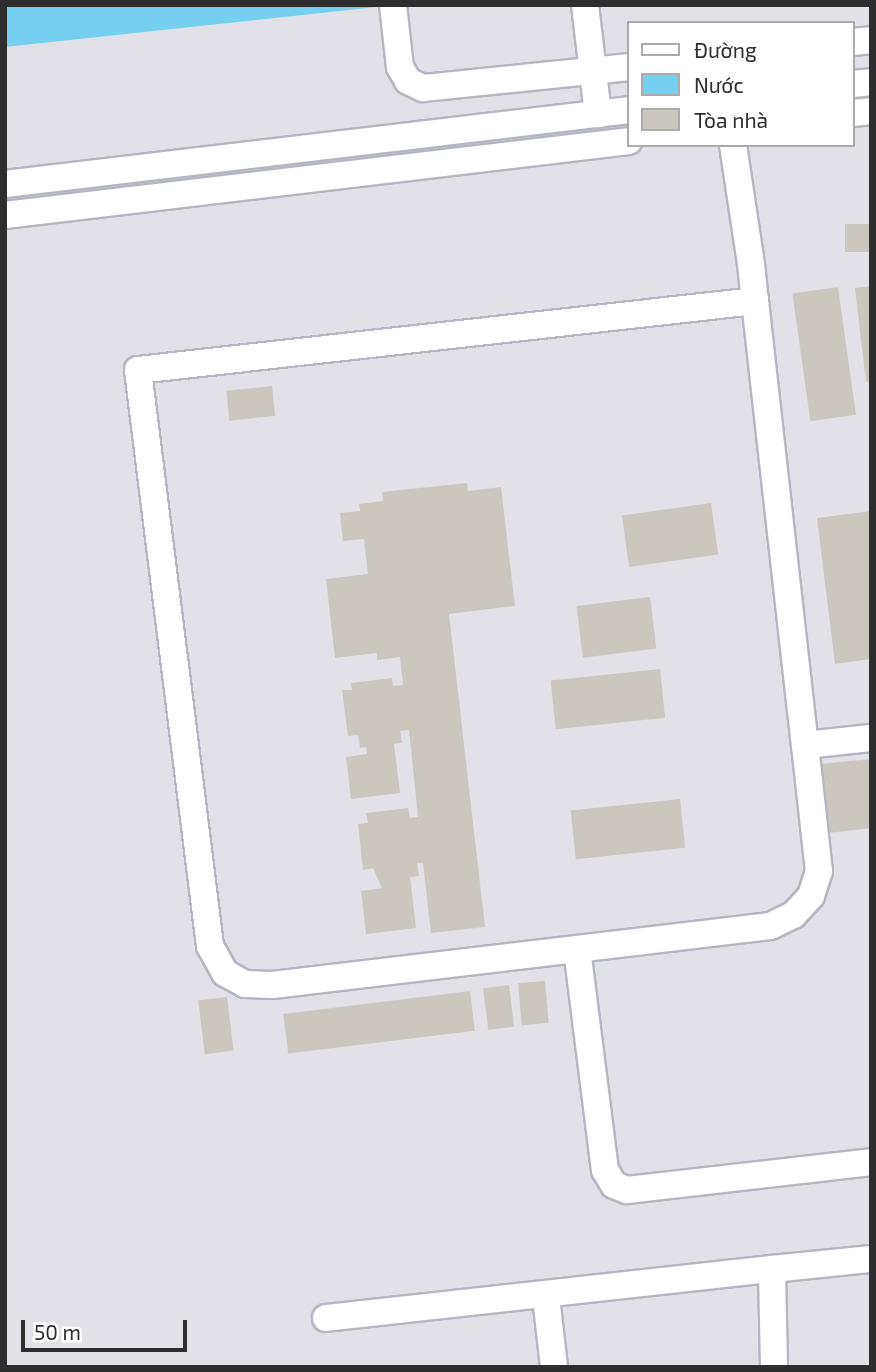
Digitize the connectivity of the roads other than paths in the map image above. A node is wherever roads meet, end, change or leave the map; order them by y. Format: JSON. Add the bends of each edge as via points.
{"nodes":[{"id":1,"x":393,"y":5,"type":"edge"},
{"id":2,"x":585,"y":5,"type":"edge"},
{"id":3,"x":628,"y":67,"type":"edge"},
{"id":4,"x":592,"y":71,"type":"junction"},
{"id":5,"x":628,"y":110,"type":"edge"},
{"id":6,"x":598,"y":114,"type":"junction"},
{"id":7,"x":628,"y":141,"type":"edge"},
{"id":8,"x":733,"y":147,"type":"edge"},
{"id":9,"x":5,"y":184,"type":"edge"},
{"id":10,"x":5,"y":215,"type":"edge"},
{"id":11,"x":755,"y":301,"type":"junction"},
{"id":12,"x":871,"y":738,"type":"edge"},
{"id":13,"x":805,"y":745,"type":"junction"},
{"id":14,"x":577,"y":949,"type":"junction"},
{"id":15,"x":871,"y":1162,"type":"edge"},
{"id":16,"x":871,"y":1259,"type":"edge"},
{"id":17,"x":772,"y":1269,"type":"junction"},
{"id":18,"x":546,"y":1297,"type":"junction"},
{"id":19,"x":326,"y":1318,"type":"dead end"},
{"id":20,"x":554,"y":1367,"type":"edge"},
{"id":21,"x":774,"y":1367,"type":"edge"}],
"edges":[{"from":1,"to":4,"type":"street","via":[[400,67],[415,86],[432,89]]},
{"from":2,"to":4,"type":"street"},
{"from":3,"to":4,"type":"street"},
{"from":4,"to":6,"type":"street"},
{"from":5,"to":6,"type":"street"},
{"from":6,"to":9,"type":"street"},
{"from":7,"to":10,"type":"street"},
{"from":8,"to":11,"type":"street"},
{"from":11,"to":13,"type":"street"},
{"from":11,"to":14,"type":"street","via":[[138,370],[210,946],[218,965],[245,984],[272,985]]},
{"from":12,"to":13,"type":"street"},
{"from":13,"to":14,"type":"street","via":[[819,871],[811,896],[793,915],[770,926]]},
{"from":14,"to":15,"type":"street","via":[[606,1170],[614,1185],[627,1190]]},
{"from":16,"to":17,"type":"street"},
{"from":17,"to":18,"type":"street"},
{"from":17,"to":21,"type":"street"},
{"from":18,"to":19,"type":"street"},
{"from":18,"to":20,"type":"street"}]}
